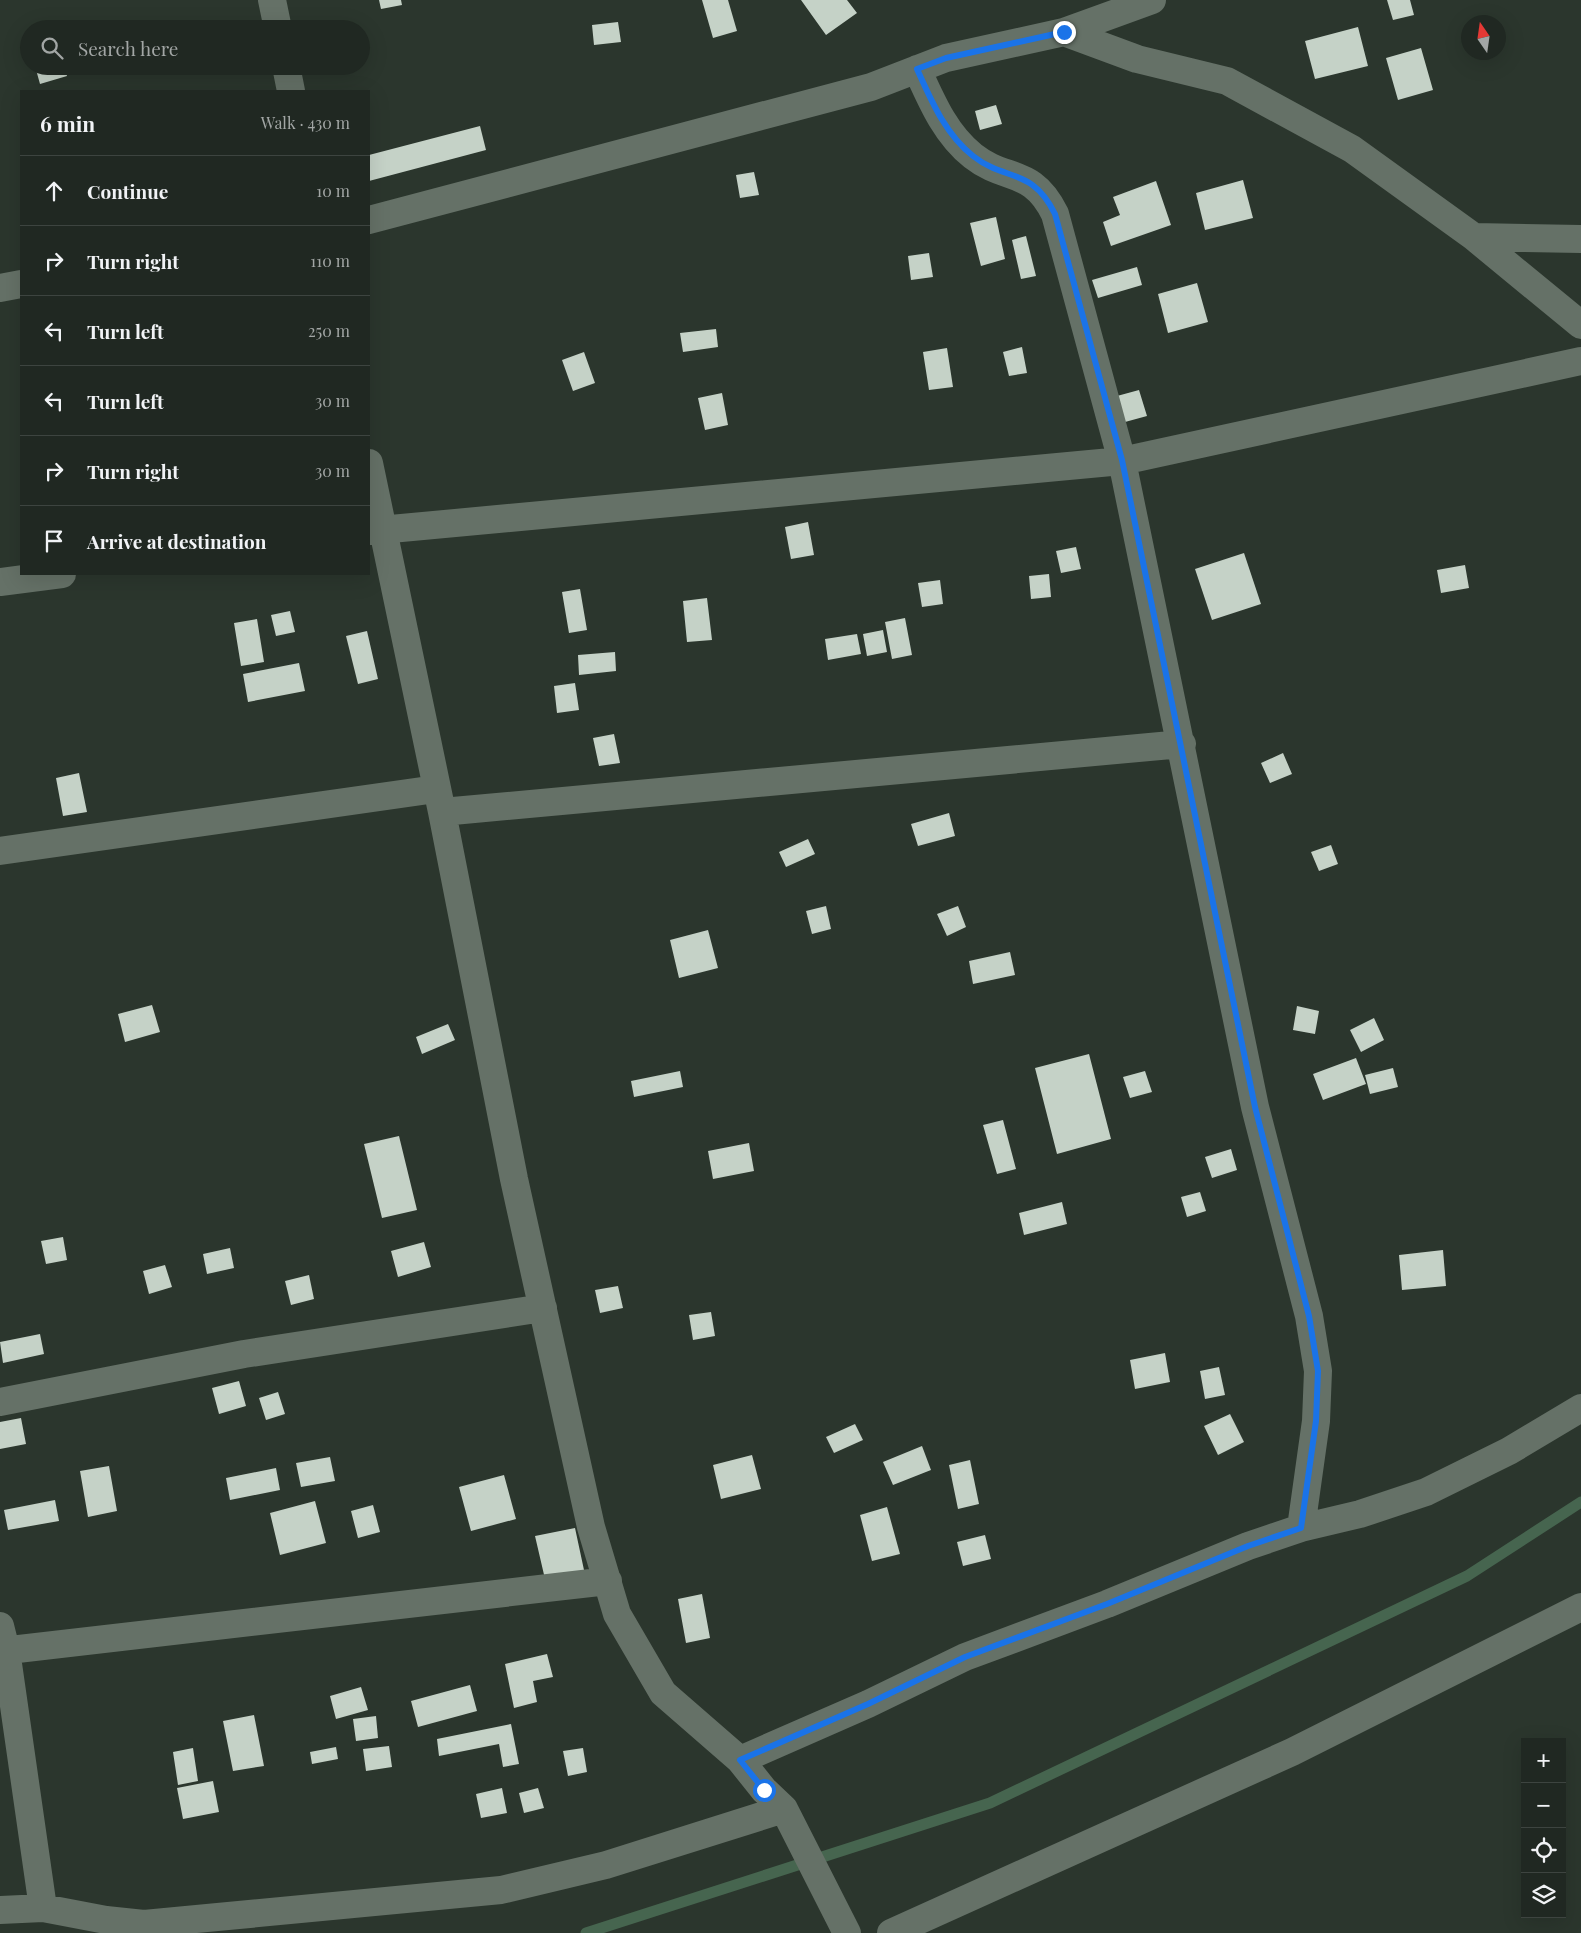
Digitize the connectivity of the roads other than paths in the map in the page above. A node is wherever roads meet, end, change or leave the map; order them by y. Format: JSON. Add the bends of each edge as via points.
{"nodes":[{"id":1,"x":272,"y":0,"type":"edge"},
{"id":2,"x":1152,"y":0,"type":"edge"},
{"id":3,"x":276,"y":20,"type":"edge"},
{"id":4,"x":1064,"y":32,"type":"junction"},
{"id":5,"x":917,"y":69,"type":"junction"},
{"id":6,"x":288,"y":75,"type":"edge"},
{"id":7,"x":291,"y":90,"type":"edge"},
{"id":8,"x":370,"y":220,"type":"edge"},
{"id":9,"x":1474,"y":237,"type":"junction"},
{"id":10,"x":1581,"y":240,"type":"edge"},
{"id":11,"x":20,"y":284,"type":"edge"},
{"id":12,"x":0,"y":288,"type":"edge"},
{"id":13,"x":1581,"y":325,"type":"edge"},
{"id":14,"x":1581,"y":361,"type":"edge"},
{"id":15,"x":1122,"y":460,"type":"junction"},
{"id":16,"x":370,"y":473,"type":"edge"},
{"id":17,"x":376,"y":530,"type":"edge"},
{"id":18,"x":54,"y":575,"type":"edge"},
{"id":19,"x":0,"y":582,"type":"edge"},
{"id":20,"x":1182,"y":744,"type":"junction"},
{"id":21,"x":439,"y":800,"type":"junction"},
{"id":22,"x":0,"y":851,"type":"edge"},
{"id":23,"x":542,"y":1308,"type":"junction"},
{"id":24,"x":0,"y":1402,"type":"edge"},
{"id":25,"x":1581,"y":1408,"type":"edge"},
{"id":26,"x":1301,"y":1528,"type":"junction"},
{"id":27,"x":608,"y":1581,"type":"junction"},
{"id":28,"x":1581,"y":1607,"type":"edge"},
{"id":29,"x":2,"y":1643,"type":"edge"},
{"id":30,"x":740,"y":1760,"type":"junction"},
{"id":31,"x":784,"y":1810,"type":"junction"},
{"id":32,"x":43,"y":1908,"type":"junction"},
{"id":33,"x":0,"y":1910,"type":"edge"},
{"id":34,"x":847,"y":1933,"type":"edge"},
{"id":35,"x":891,"y":1933,"type":"edge"}],
"edges":[{"from":1,"to":3,"type":"street"},
{"from":2,"to":4,"type":"street"},
{"from":4,"to":5,"type":"street","via":[[946,58]]},
{"from":4,"to":9,"type":"street","via":[[1137,59],[1227,81],[1352,149]]},
{"from":5,"to":8,"type":"street","via":[[871,87]]},
{"from":5,"to":15,"type":"street","via":[[936,110],[953,135],[973,156],[1022,178],[1046,197],[1055,214]]},
{"from":6,"to":7,"type":"street"},
{"from":9,"to":10,"type":"street"},
{"from":9,"to":13,"type":"street"},
{"from":11,"to":12,"type":"street"},
{"from":14,"to":15,"type":"street"},
{"from":15,"to":17,"type":"street"},
{"from":15,"to":20,"type":"street"},
{"from":16,"to":17,"type":"street"},
{"from":17,"to":21,"type":"street"},
{"from":18,"to":19,"type":"street"},
{"from":20,"to":21,"type":"street"},
{"from":20,"to":26,"type":"street","via":[[1255,1107],[1309,1316],[1318,1371],[1316,1421]]},
{"from":21,"to":22,"type":"street"},
{"from":21,"to":23,"type":"street"},
{"from":23,"to":24,"type":"street","via":[[244,1354]]},
{"from":23,"to":27,"type":"street","via":[[591,1527]]},
{"from":25,"to":26,"type":"street","via":[[1509,1451],[1426,1492],[1360,1514]]},
{"from":26,"to":30,"type":"street","via":[[965,1657]]},
{"from":27,"to":29,"type":"street"},
{"from":27,"to":30,"type":"street","via":[[617,1614],[663,1693]]},
{"from":28,"to":35,"type":"street","via":[[1292,1752]]},
{"from":29,"to":32,"type":"street"},
{"from":30,"to":31,"type":"street"},
{"from":31,"to":32,"type":"street","via":[[606,1865],[501,1890],[144,1924]]},
{"from":31,"to":34,"type":"street"},
{"from":32,"to":33,"type":"street"}]}
